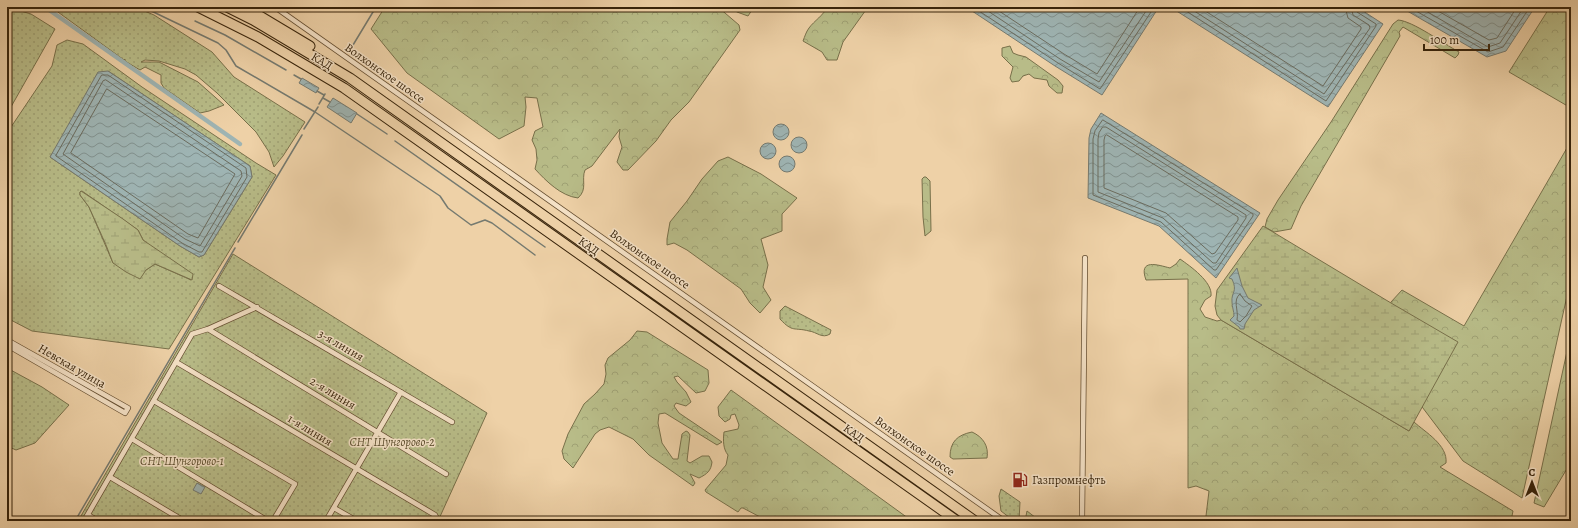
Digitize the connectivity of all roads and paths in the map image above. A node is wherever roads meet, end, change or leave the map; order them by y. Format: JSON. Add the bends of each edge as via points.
{"nodes":[{"id":1,"x":198,"y":7,"type":"edge"},
{"id":2,"x":227,"y":7,"type":"edge"},
{"id":3,"x":245,"y":7,"type":"edge"},
{"id":4,"x":271,"y":7,"type":"edge"},
{"id":5,"x":275,"y":7,"type":"edge"},
{"id":6,"x":284,"y":14,"type":"junction"},
{"id":7,"x":350,"y":78,"type":"junction"},
{"id":8,"x":1085,"y":258,"type":"dead end"},
{"id":9,"x":219,"y":286,"type":"dead end"},
{"id":10,"x":256,"y":307,"type":"junction"},
{"id":11,"x":208,"y":329,"type":"junction"},
{"id":12,"x":7,"y":340,"type":"edge"},
{"id":13,"x":7,"y":345,"type":"edge"},
{"id":14,"x":176,"y":362,"type":"junction"},
{"id":15,"x":401,"y":392,"type":"junction"},
{"id":16,"x":154,"y":401,"type":"junction"},
{"id":17,"x":452,"y":422,"type":"dead end"},
{"id":18,"x":378,"y":432,"type":"junction"},
{"id":19,"x":132,"y":439,"type":"junction"},
{"id":20,"x":357,"y":469,"type":"junction"},
{"id":21,"x":446,"y":474,"type":"dead end"},
{"id":22,"x":110,"y":477,"type":"junction"},
{"id":23,"x":334,"y":508,"type":"junction"},
{"id":24,"x":88,"y":515,"type":"junction"},
{"id":25,"x":84,"y":521,"type":"edge"},
{"id":26,"x":98,"y":521,"type":"edge"},
{"id":27,"x":184,"y":521,"type":"edge"},
{"id":28,"x":268,"y":521,"type":"edge"},
{"id":29,"x":274,"y":521,"type":"edge"},
{"id":30,"x":326,"y":521,"type":"edge"},
{"id":31,"x":357,"y":521,"type":"edge"},
{"id":32,"x":438,"y":521,"type":"edge"},
{"id":33,"x":957,"y":521,"type":"edge"},
{"id":34,"x":975,"y":521,"type":"edge"},
{"id":35,"x":1004,"y":521,"type":"edge"},
{"id":36,"x":1082,"y":521,"type":"edge"}],
"edges":[{"from":1,"to":33,"type":"highway","name":"КАД","via":[[258,37],[344,88]]},
{"from":2,"to":7,"type":"highway","name":"КАД","via":[[259,23]]},
{"from":3,"to":7,"type":"highway","via":[[324,55]]},
{"from":4,"to":6,"type":"street","name":"Волхонское шоссе"},
{"from":5,"to":6,"type":"street","name":"Волхонское шоссе"},
{"from":6,"to":35,"type":"street","name":"Волхонское шоссе"},
{"from":7,"to":34,"type":"highway","name":"КАД"},
{"from":8,"to":36,"type":"street"},
{"from":9,"to":10,"type":"street","name":"3-я линия"},
{"from":10,"to":11,"type":"street"},
{"from":10,"to":15,"type":"street","name":"3-я линия"},
{"from":11,"to":14,"type":"street","via":[[192,334]]},
{"from":11,"to":18,"type":"street","name":"2-я линия"},
{"from":12,"to":13,"type":"street","name":"Невская улица","via":[[127,410]]},
{"from":14,"to":16,"type":"street"},
{"from":14,"to":20,"type":"street","name":"1-я линия"},
{"from":15,"to":17,"type":"street","name":"3-я линия"},
{"from":15,"to":18,"type":"street"},
{"from":16,"to":19,"type":"street"},
{"from":16,"to":29,"type":"street","via":[[295,484]]},
{"from":18,"to":20,"type":"street"},
{"from":18,"to":21,"type":"street","name":"2-я линия"},
{"from":19,"to":22,"type":"street"},
{"from":19,"to":28,"type":"street"},
{"from":20,"to":23,"type":"street"},
{"from":20,"to":32,"type":"street","name":"1-я линия","via":[[435,515]]},
{"from":22,"to":24,"type":"street"},
{"from":22,"to":27,"type":"street"},
{"from":23,"to":30,"type":"street"},
{"from":23,"to":31,"type":"street"},
{"from":24,"to":25,"type":"street"},
{"from":24,"to":26,"type":"street"}]}
